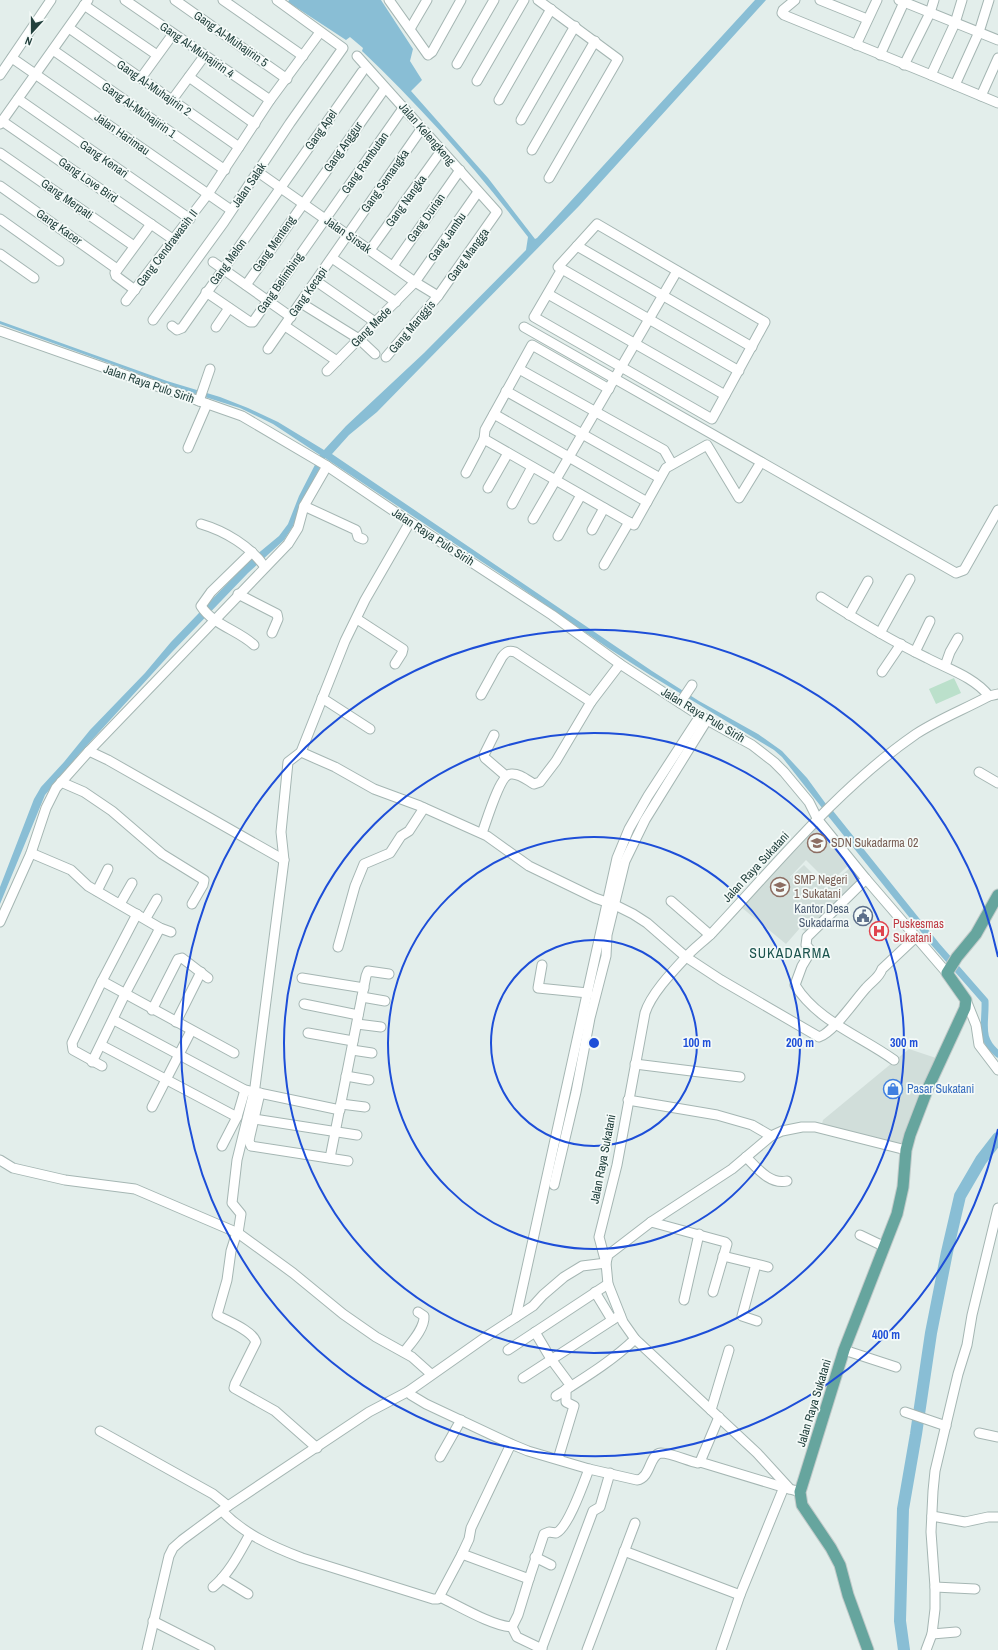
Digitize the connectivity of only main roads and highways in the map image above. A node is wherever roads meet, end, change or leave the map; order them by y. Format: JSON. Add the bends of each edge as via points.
{"nodes":[{"id":1,"x":998,"y":895,"type":"edge"},
{"id":2,"x":868,"y":1650,"type":"edge"}],
"edges":[{"from":1,"to":2,"type":"main road","name":"Jalan Raya Sukatani","via":[[976,934],[951,967],[966,1000],[965,1008],[928,1088],[910,1135],[903,1187],[895,1219],[791,1490],[840,1565]]}]}
